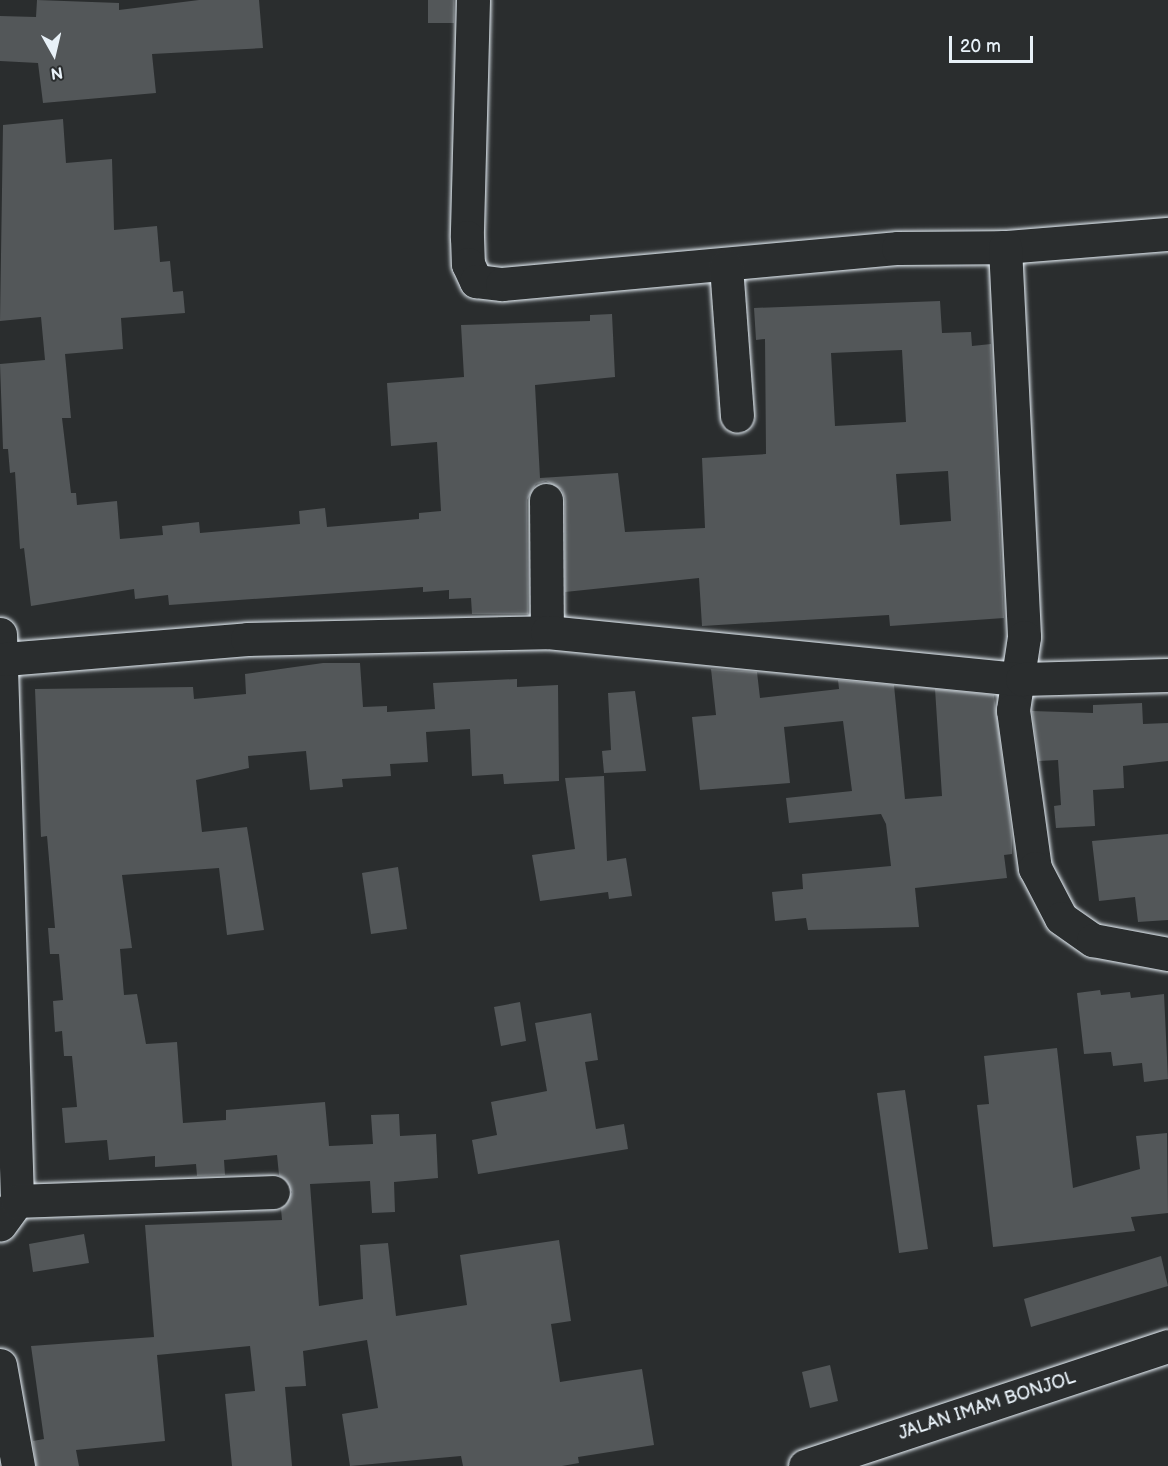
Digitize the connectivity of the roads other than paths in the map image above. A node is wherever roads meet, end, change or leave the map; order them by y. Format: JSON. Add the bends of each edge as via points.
{"nodes":[{"id":1,"x":473,"y":0,"type":"edge"},
{"id":2,"x":1168,"y":234,"type":"edge"},
{"id":3,"x":1005,"y":248,"type":"junction"},
{"id":4,"x":726,"y":266,"type":"junction"},
{"id":5,"x":737,"y":416,"type":"dead end"},
{"id":6,"x":546,"y":500,"type":"dead end"},
{"id":7,"x":547,"y":632,"type":"junction"},
{"id":8,"x":2,"y":646,"type":"edge"},
{"id":9,"x":1168,"y":675,"type":"edge"},
{"id":10,"x":1022,"y":679,"type":"junction"},
{"id":11,"x":4,"y":862,"type":"edge"},
{"id":12,"x":1168,"y":954,"type":"edge"},
{"id":13,"x":273,"y":1192,"type":"dead end"},
{"id":14,"x":8,"y":1212,"type":"edge"},
{"id":15,"x":1168,"y":1346,"type":"edge"},
{"id":16,"x":0,"y":1365,"type":"edge"},
{"id":17,"x":18,"y":1466,"type":"edge"},
{"id":18,"x":805,"y":1466,"type":"edge"}],
"edges":[{"from":1,"to":4,"type":"street","via":[[467,237],[468,264],[476,281]]},
{"from":2,"to":3,"type":"street"},
{"from":3,"to":4,"type":"street","via":[[898,248]]},
{"from":3,"to":10,"type":"street"},
{"from":4,"to":5,"type":"street"},
{"from":6,"to":7,"type":"street"},
{"from":7,"to":8,"type":"street"},
{"from":7,"to":10,"type":"street"},
{"from":8,"to":11,"type":"street"},
{"from":9,"to":10,"type":"street"},
{"from":10,"to":12,"type":"street","via":[[1013,706],[1020,786],[1035,868],[1048,900],[1061,918],[1093,940]]},
{"from":11,"to":14,"type":"street"},
{"from":13,"to":14,"type":"street"},
{"from":15,"to":18,"type":"street","name":"JALAN IMAM BONJOL"},
{"from":16,"to":17,"type":"street"}]}
